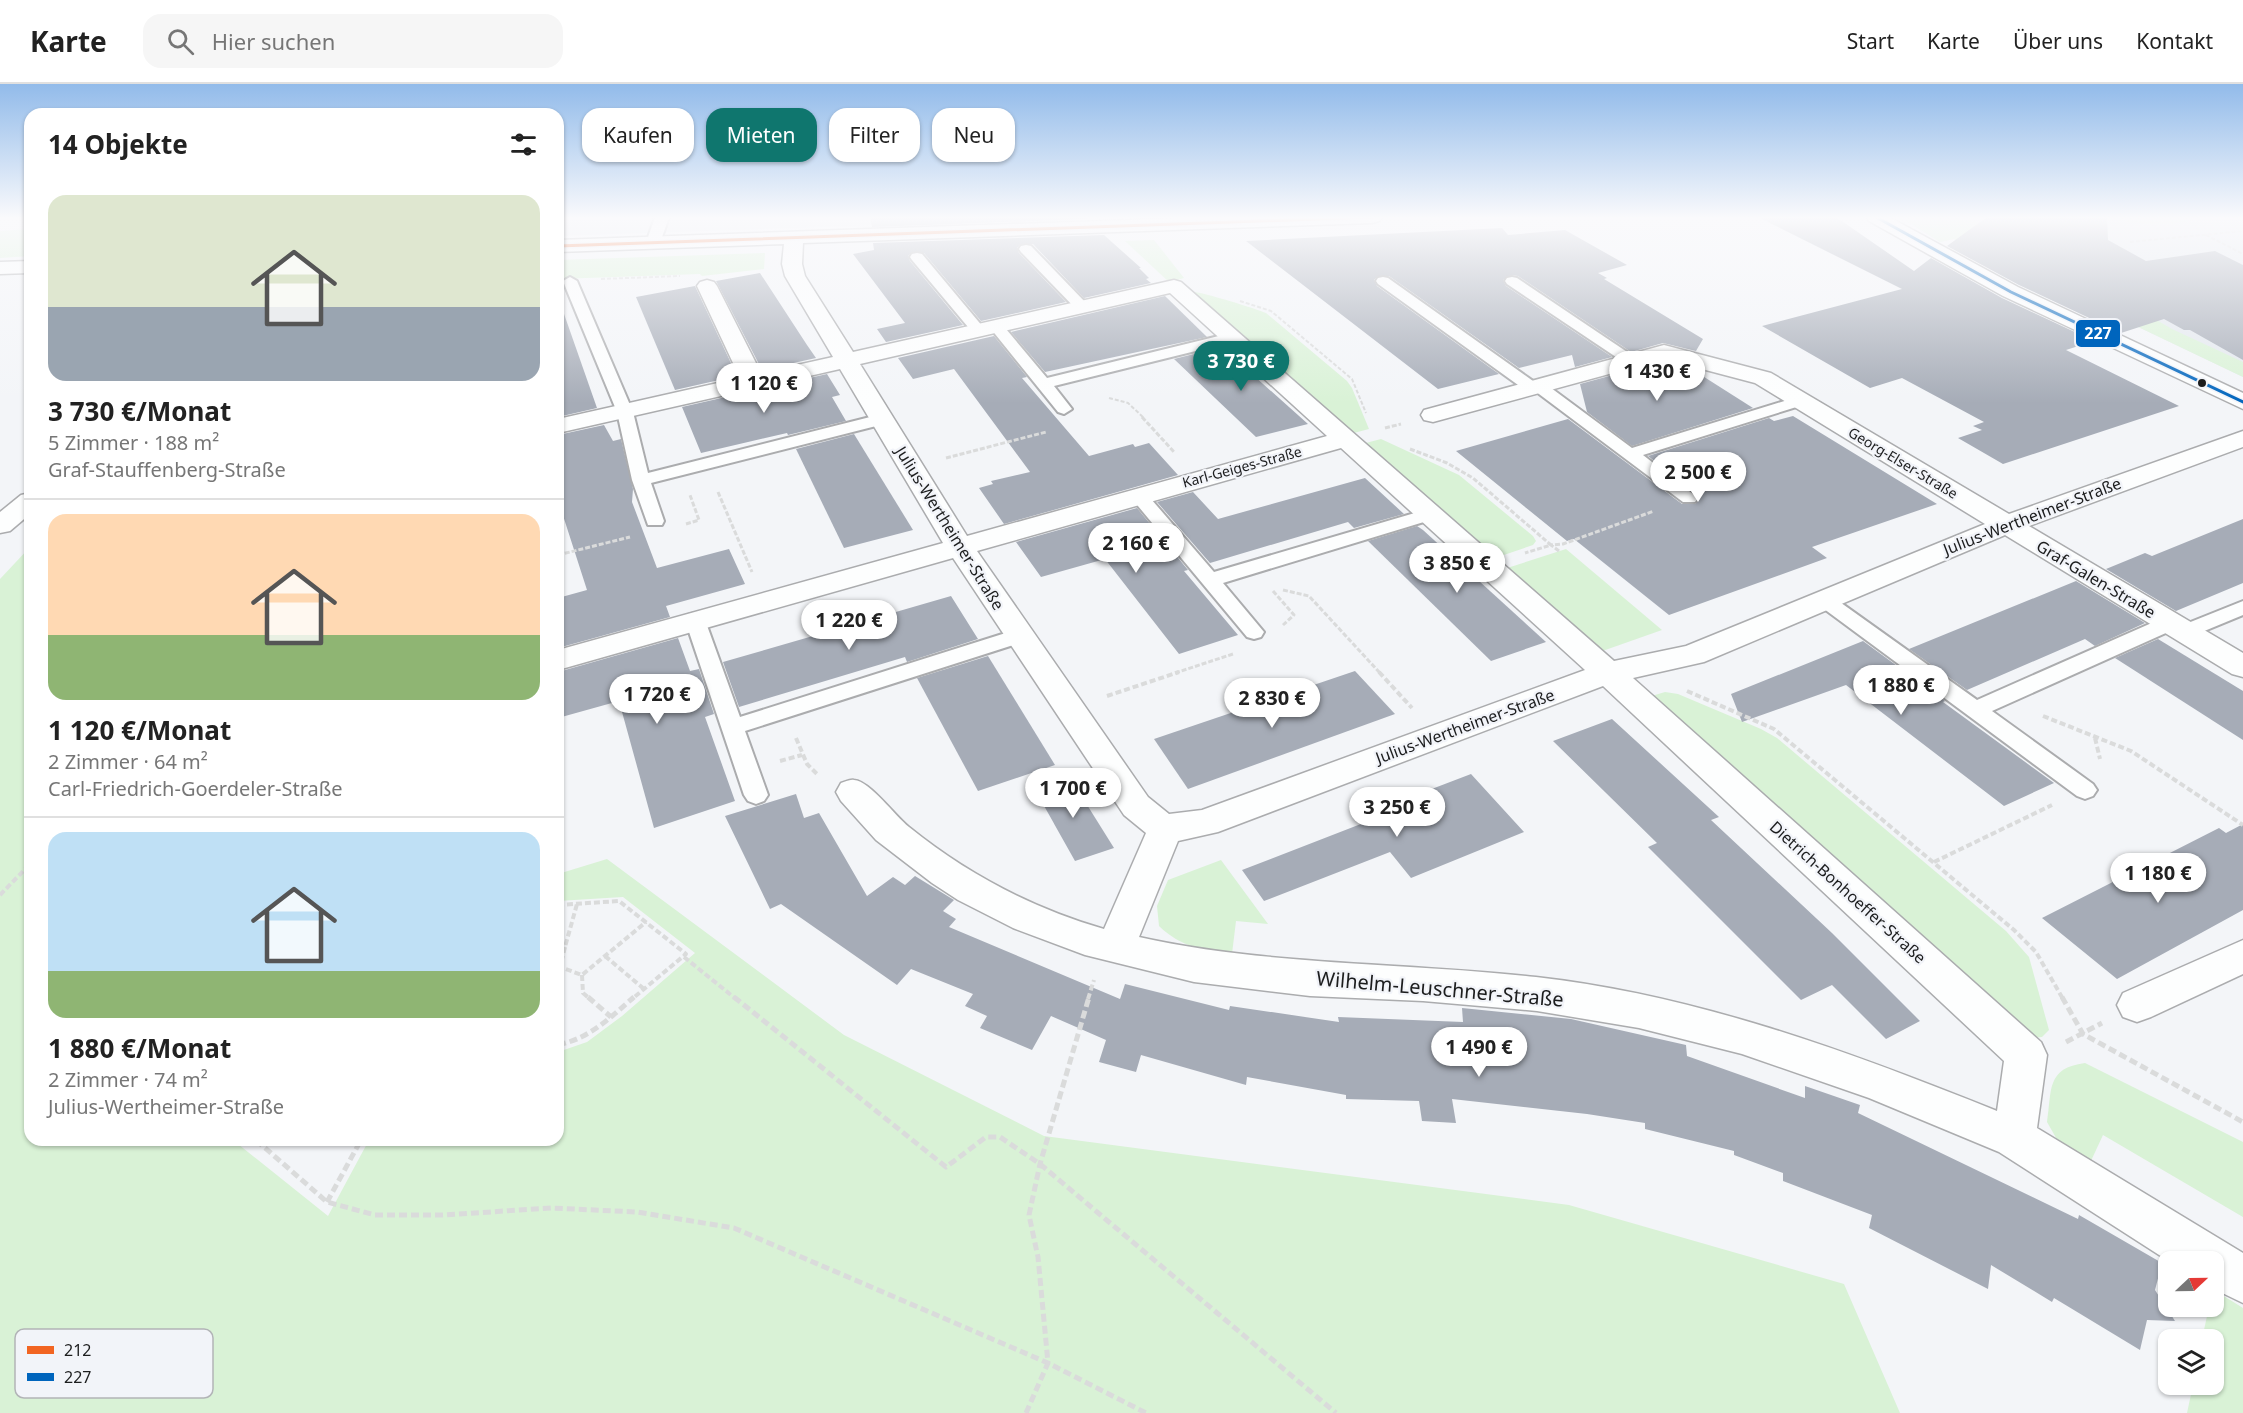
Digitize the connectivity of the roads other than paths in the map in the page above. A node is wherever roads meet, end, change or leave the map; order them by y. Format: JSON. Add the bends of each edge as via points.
{"nodes":[{"id":1,"x":797,"y":279,"type":"edge"},
{"id":2,"x":938,"y":279,"type":"edge"},
{"id":3,"x":1055,"y":279,"type":"edge"},
{"id":4,"x":1989,"y":279,"type":"edge"},
{"id":5,"x":570,"y":281,"type":"road end"},
{"id":6,"x":1383,"y":281,"type":"dead end"},
{"id":7,"x":1512,"y":282,"type":"dead end"},
{"id":8,"x":707,"y":286,"type":"road end"},
{"id":9,"x":1082,"y":307,"type":"junction"},
{"id":10,"x":987,"y":328,"type":"junction"},
{"id":11,"x":1231,"y":338,"type":"junction"},
{"id":12,"x":846,"y":360,"type":"junction"},
{"id":13,"x":1631,"y":360,"type":"junction"},
{"id":14,"x":754,"y":382,"type":"junction"},
{"id":15,"x":1043,"y":384,"type":"junction"},
{"id":16,"x":1534,"y":386,"type":"junction"},
{"id":17,"x":1800,"y":401,"type":"junction"},
{"id":18,"x":2243,"y":402,"type":"edge"},
{"id":19,"x":1064,"y":409,"type":"dead end"},
{"id":20,"x":625,"y":412,"type":"junction"},
{"id":21,"x":1433,"y":415,"type":"road end"},
{"id":22,"x":882,"y":419,"type":"junction"},
{"id":23,"x":564,"y":425,"type":"edge"},
{"id":24,"x":2243,"y":438,"type":"edge"},
{"id":25,"x":1345,"y":439,"type":"junction"},
{"id":26,"x":1629,"y":454,"type":"junction"},
{"id":27,"x":641,"y":480,"type":"junction"},
{"id":28,"x":1139,"y":496,"type":"junction"},
{"id":29,"x":1689,"y":498,"type":"road end"},
{"id":30,"x":24,"y":506,"type":"edge"},
{"id":31,"x":1431,"y":514,"type":"junction"},
{"id":32,"x":656,"y":521,"type":"road end"},
{"id":33,"x":0,"y":525,"type":"edge"},
{"id":34,"x":2006,"y":525,"type":"junction"},
{"id":35,"x":959,"y":546,"type":"junction"},
{"id":36,"x":1210,"y":580,"type":"junction"},
{"id":37,"x":1823,"y":599,"type":"junction"},
{"id":38,"x":2243,"y":607,"type":"edge"},
{"id":39,"x":694,"y":620,"type":"junction"},
{"id":40,"x":2178,"y":628,"type":"junction"},
{"id":41,"x":1254,"y":632,"type":"road end"},
{"id":42,"x":1020,"y":636,"type":"junction"},
{"id":43,"x":564,"y":658,"type":"edge"},
{"id":44,"x":2243,"y":667,"type":"edge"},
{"id":45,"x":1624,"y":669,"type":"junction"},
{"id":46,"x":1976,"y":709,"type":"junction"},
{"id":47,"x":732,"y":727,"type":"junction"},
{"id":48,"x":2085,"y":790,"type":"road end"},
{"id":49,"x":853,"y":792,"type":"road end"},
{"id":50,"x":756,"y":795,"type":"dead end"},
{"id":51,"x":1166,"y":828,"type":"junction"},
{"id":52,"x":1111,"y":946,"type":"junction"},
{"id":53,"x":2243,"y":956,"type":"edge"},
{"id":54,"x":2137,"y":1005,"type":"road end"},
{"id":55,"x":2014,"y":1138,"type":"junction"},
{"id":56,"x":2196,"y":1251,"type":"edge"},
{"id":57,"x":2224,"y":1268,"type":"edge"},
{"id":58,"x":2243,"y":1280,"type":"edge"}],
"edges":[{"from":1,"to":12,"type":"street","name":"Julius-Wertheimer-Straße"},
{"from":2,"to":10,"type":"lane"},
{"from":3,"to":9,"type":"lane"},
{"from":4,"to":18,"type":"street"},
{"from":5,"to":20,"type":"lane"},
{"from":6,"to":16,"type":"lane"},
{"from":7,"to":13,"type":"lane"},
{"from":8,"to":14,"type":"street"},
{"from":9,"to":10,"type":"street"},
{"from":9,"to":11,"type":"street","name":"Dietrich-Bonhoeffer-Straße","via":[[1174,286]]},
{"from":10,"to":12,"type":"street"},
{"from":10,"to":15,"type":"lane"},
{"from":11,"to":15,"type":"lane"},
{"from":11,"to":25,"type":"street","name":"Dietrich-Bonhoeffer-Straße"},
{"from":12,"to":14,"type":"street"},
{"from":12,"to":22,"type":"street","name":"Julius-Wertheimer-Straße"},
{"from":13,"to":16,"type":"street","name":"Georg-Elser-Straße"},
{"from":13,"to":17,"type":"street","name":"Georg-Elser-Straße","via":[[1673,353],[1755,375]]},
{"from":14,"to":20,"type":"street"},
{"from":15,"to":19,"type":"lane"},
{"from":16,"to":21,"type":"street","name":"Georg-Elser-Straße"},
{"from":16,"to":26,"type":"lane"},
{"from":17,"to":26,"type":"lane"},
{"from":17,"to":34,"type":"street","name":"Georg-Elser-Straße"},
{"from":20,"to":23,"type":"street"},
{"from":20,"to":27,"type":"lane"},
{"from":22,"to":27,"type":"lane"},
{"from":22,"to":35,"type":"street","name":"Julius-Wertheimer-Straße"},
{"from":24,"to":34,"type":"street","name":"Julius-Wertheimer-Straße"},
{"from":25,"to":28,"type":"street","name":"Karl-Geiges-Straße"},
{"from":25,"to":31,"type":"street","name":"Dietrich-Bonhoeffer-Straße"},
{"from":26,"to":29,"type":"lane"},
{"from":27,"to":32,"type":"lane"},
{"from":28,"to":35,"type":"street","name":"Karl-Geiges-Straße"},
{"from":28,"to":36,"type":"lane"},
{"from":30,"to":33,"type":"street"},
{"from":31,"to":36,"type":"lane"},
{"from":31,"to":45,"type":"street","name":"Dietrich-Bonhoeffer-Straße","via":[[1487,565]]},
{"from":34,"to":37,"type":"street","name":"Julius-Wertheimer-Straße"},
{"from":34,"to":40,"type":"street","name":"Graf-Galen-Straße"},
{"from":35,"to":39,"type":"street","name":"Karl-Geiges-Straße"},
{"from":35,"to":42,"type":"street","name":"Julius-Wertheimer-Straße"},
{"from":36,"to":41,"type":"lane"},
{"from":37,"to":45,"type":"street","name":"Julius-Wertheimer-Straße","via":[[1693,655]]},
{"from":37,"to":46,"type":"lane"},
{"from":38,"to":40,"type":"lane"},
{"from":39,"to":43,"type":"street","name":"Karl-Geiges-Straße"},
{"from":39,"to":47,"type":"lane"},
{"from":40,"to":44,"type":"street","name":"Graf-Galen-Straße"},
{"from":40,"to":46,"type":"lane"},
{"from":42,"to":47,"type":"lane"},
{"from":42,"to":51,"type":"street","name":"Julius-Wertheimer-Straße","via":[[1136,807],[1150,821]]},
{"from":45,"to":51,"type":"street","name":"Julius-Wertheimer-Straße","via":[[1206,823]]},
{"from":45,"to":55,"type":"street","name":"Dietrich-Bonhoeffer-Straße","via":[[2026,1055]]},
{"from":46,"to":48,"type":"lane"},
{"from":47,"to":50,"type":"lane"},
{"from":49,"to":52,"type":"street","name":"Wilhelm-Leuschner-Straße","via":[[893,834],[980,895],[1041,925]]},
{"from":51,"to":52,"type":"street"},
{"from":52,"to":55,"type":"street","name":"Wilhelm-Leuschner-Straße","via":[[1194,966],[1310,979],[1537,994],[1639,1011],[1742,1036],[1857,1075]]},
{"from":53,"to":54,"type":"street"},
{"from":55,"to":56,"type":"street","name":"Wilhelm-Leuschner-Straße"},
{"from":57,"to":58,"type":"street","name":"Wilhelm-Leuschner-Straße"}]}
